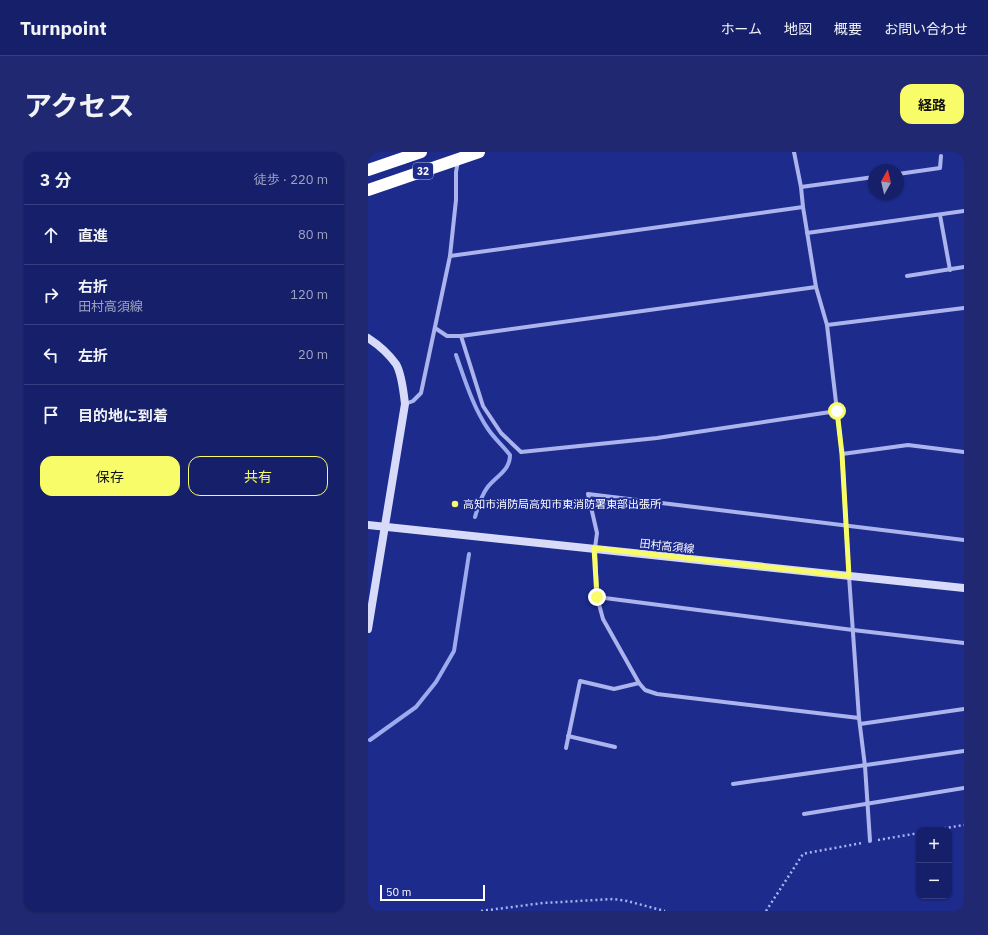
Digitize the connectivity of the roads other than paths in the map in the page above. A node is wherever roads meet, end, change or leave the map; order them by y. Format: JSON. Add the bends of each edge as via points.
{"nodes":[{"id":1,"x":421,"y":152,"type":"edge"},
{"id":2,"x":479,"y":152,"type":"edge"},
{"id":3,"x":794,"y":152,"type":"edge"},
{"id":4,"x":459,"y":155,"type":"edge"},
{"id":5,"x":941,"y":156,"type":"dead end"},
{"id":6,"x":368,"y":170,"type":"edge"},
{"id":7,"x":904,"y":173,"type":"edge"},
{"id":8,"x":868,"y":178,"type":"edge"},
{"id":9,"x":801,"y":187,"type":"junction"},
{"id":10,"x":368,"y":190,"type":"edge"},
{"id":11,"x":803,"y":207,"type":"junction"},
{"id":12,"x":964,"y":211,"type":"edge"},
{"id":13,"x":940,"y":214,"type":"junction"},
{"id":14,"x":807,"y":233,"type":"junction"},
{"id":15,"x":450,"y":256,"type":"junction"},
{"id":16,"x":964,"y":267,"type":"edge"},
{"id":17,"x":950,"y":270,"type":"junction"},
{"id":18,"x":907,"y":276,"type":"dead end"},
{"id":19,"x":816,"y":287,"type":"junction"},
{"id":20,"x":964,"y":308,"type":"edge"},
{"id":21,"x":826,"y":325,"type":"junction"},
{"id":22,"x":435,"y":328,"type":"junction"},
{"id":23,"x":461,"y":336,"type":"junction"},
{"id":24,"x":368,"y":338,"type":"edge"},
{"id":25,"x":405,"y":404,"type":"junction"},
{"id":26,"x":837,"y":411,"type":"junction"},
{"id":27,"x":964,"y":452,"type":"edge"},
{"id":28,"x":842,"y":454,"type":"junction"},
{"id":29,"x":368,"y":525,"type":"edge"},
{"id":30,"x":846,"y":525,"type":"junction"},
{"id":31,"x":384,"y":527,"type":"junction"},
{"id":32,"x":964,"y":540,"type":"edge"},
{"id":33,"x":594,"y":548,"type":"junction"},
{"id":34,"x":849,"y":576,"type":"junction"},
{"id":35,"x":964,"y":588,"type":"edge"},
{"id":36,"x":597,"y":597,"type":"junction"},
{"id":37,"x":368,"y":629,"type":"edge"},
{"id":38,"x":853,"y":630,"type":"junction"},
{"id":39,"x":964,"y":643,"type":"edge"},
{"id":40,"x":639,"y":683,"type":"junction"},
{"id":41,"x":964,"y":709,"type":"edge"},
{"id":42,"x":859,"y":718,"type":"junction"},
{"id":43,"x":860,"y":724,"type":"junction"},
{"id":44,"x":568,"y":736,"type":"junction"},
{"id":45,"x":615,"y":747,"type":"dead end"},
{"id":46,"x":566,"y":748,"type":"dead end"},
{"id":47,"x":964,"y":751,"type":"edge"},
{"id":48,"x":864,"y":766,"type":"junction"},
{"id":49,"x":733,"y":784,"type":"dead end"},
{"id":50,"x":964,"y":788,"type":"edge"},
{"id":51,"x":867,"y":803,"type":"junction"},
{"id":52,"x":804,"y":814,"type":"dead end"},
{"id":53,"x":870,"y":841,"type":"road end"}],
"edges":[{"from":1,"to":6,"type":"highway","number":"32"},
{"from":2,"to":4,"type":"highway","number":"32"},
{"from":3,"to":9,"type":"street"},
{"from":4,"to":10,"type":"highway","number":"32"},
{"from":4,"to":15,"type":"street"},
{"from":5,"to":7,"type":"street","via":[[940,168]]},
{"from":8,"to":9,"type":"street"},
{"from":9,"to":11,"type":"street"},
{"from":11,"to":14,"type":"street"},
{"from":11,"to":15,"type":"street"},
{"from":12,"to":13,"type":"street"},
{"from":13,"to":14,"type":"street"},
{"from":13,"to":17,"type":"street"},
{"from":14,"to":19,"type":"street"},
{"from":15,"to":22,"type":"street"},
{"from":16,"to":17,"type":"street"},
{"from":17,"to":18,"type":"street"},
{"from":19,"to":21,"type":"street"},
{"from":19,"to":23,"type":"street"},
{"from":20,"to":21,"type":"street"},
{"from":21,"to":26,"type":"street"},
{"from":22,"to":23,"type":"street","via":[[447,336]]},
{"from":22,"to":25,"type":"street","via":[[421,393],[413,401]]},
{"from":23,"to":26,"type":"street","via":[[483,406],[501,433],[521,452],[657,438]]},
{"from":24,"to":25,"type":"main road","via":[[380,345],[396,365]]},
{"from":25,"to":31,"type":"main road"},
{"from":26,"to":28,"type":"street"},
{"from":27,"to":28,"type":"street","via":[[908,445]]},
{"from":28,"to":30,"type":"street"},
{"from":29,"to":31,"type":"main road","name":"田村高須線"},
{"from":30,"to":32,"type":"street"},
{"from":30,"to":33,"type":"street","via":[[588,494],[597,533]]},
{"from":30,"to":34,"type":"street"},
{"from":31,"to":33,"type":"main road","name":"田村高須線"},
{"from":31,"to":37,"type":"main road"},
{"from":33,"to":34,"type":"main road","name":"田村高須線"},
{"from":33,"to":36,"type":"street"},
{"from":34,"to":35,"type":"main road","name":"田村高須線"},
{"from":34,"to":38,"type":"street"},
{"from":36,"to":38,"type":"street"},
{"from":36,"to":40,"type":"street","via":[[603,619]]},
{"from":38,"to":39,"type":"street"},
{"from":38,"to":42,"type":"street"},
{"from":40,"to":42,"type":"street","via":[[645,690],[657,694]]},
{"from":40,"to":44,"type":"street","via":[[614,689],[580,681]]},
{"from":41,"to":43,"type":"street"},
{"from":42,"to":43,"type":"street"},
{"from":43,"to":48,"type":"street"},
{"from":44,"to":45,"type":"street"},
{"from":44,"to":46,"type":"street"},
{"from":47,"to":48,"type":"street"},
{"from":48,"to":49,"type":"street"},
{"from":48,"to":51,"type":"street"},
{"from":50,"to":51,"type":"street"},
{"from":51,"to":52,"type":"street"},
{"from":51,"to":53,"type":"street"}]}
